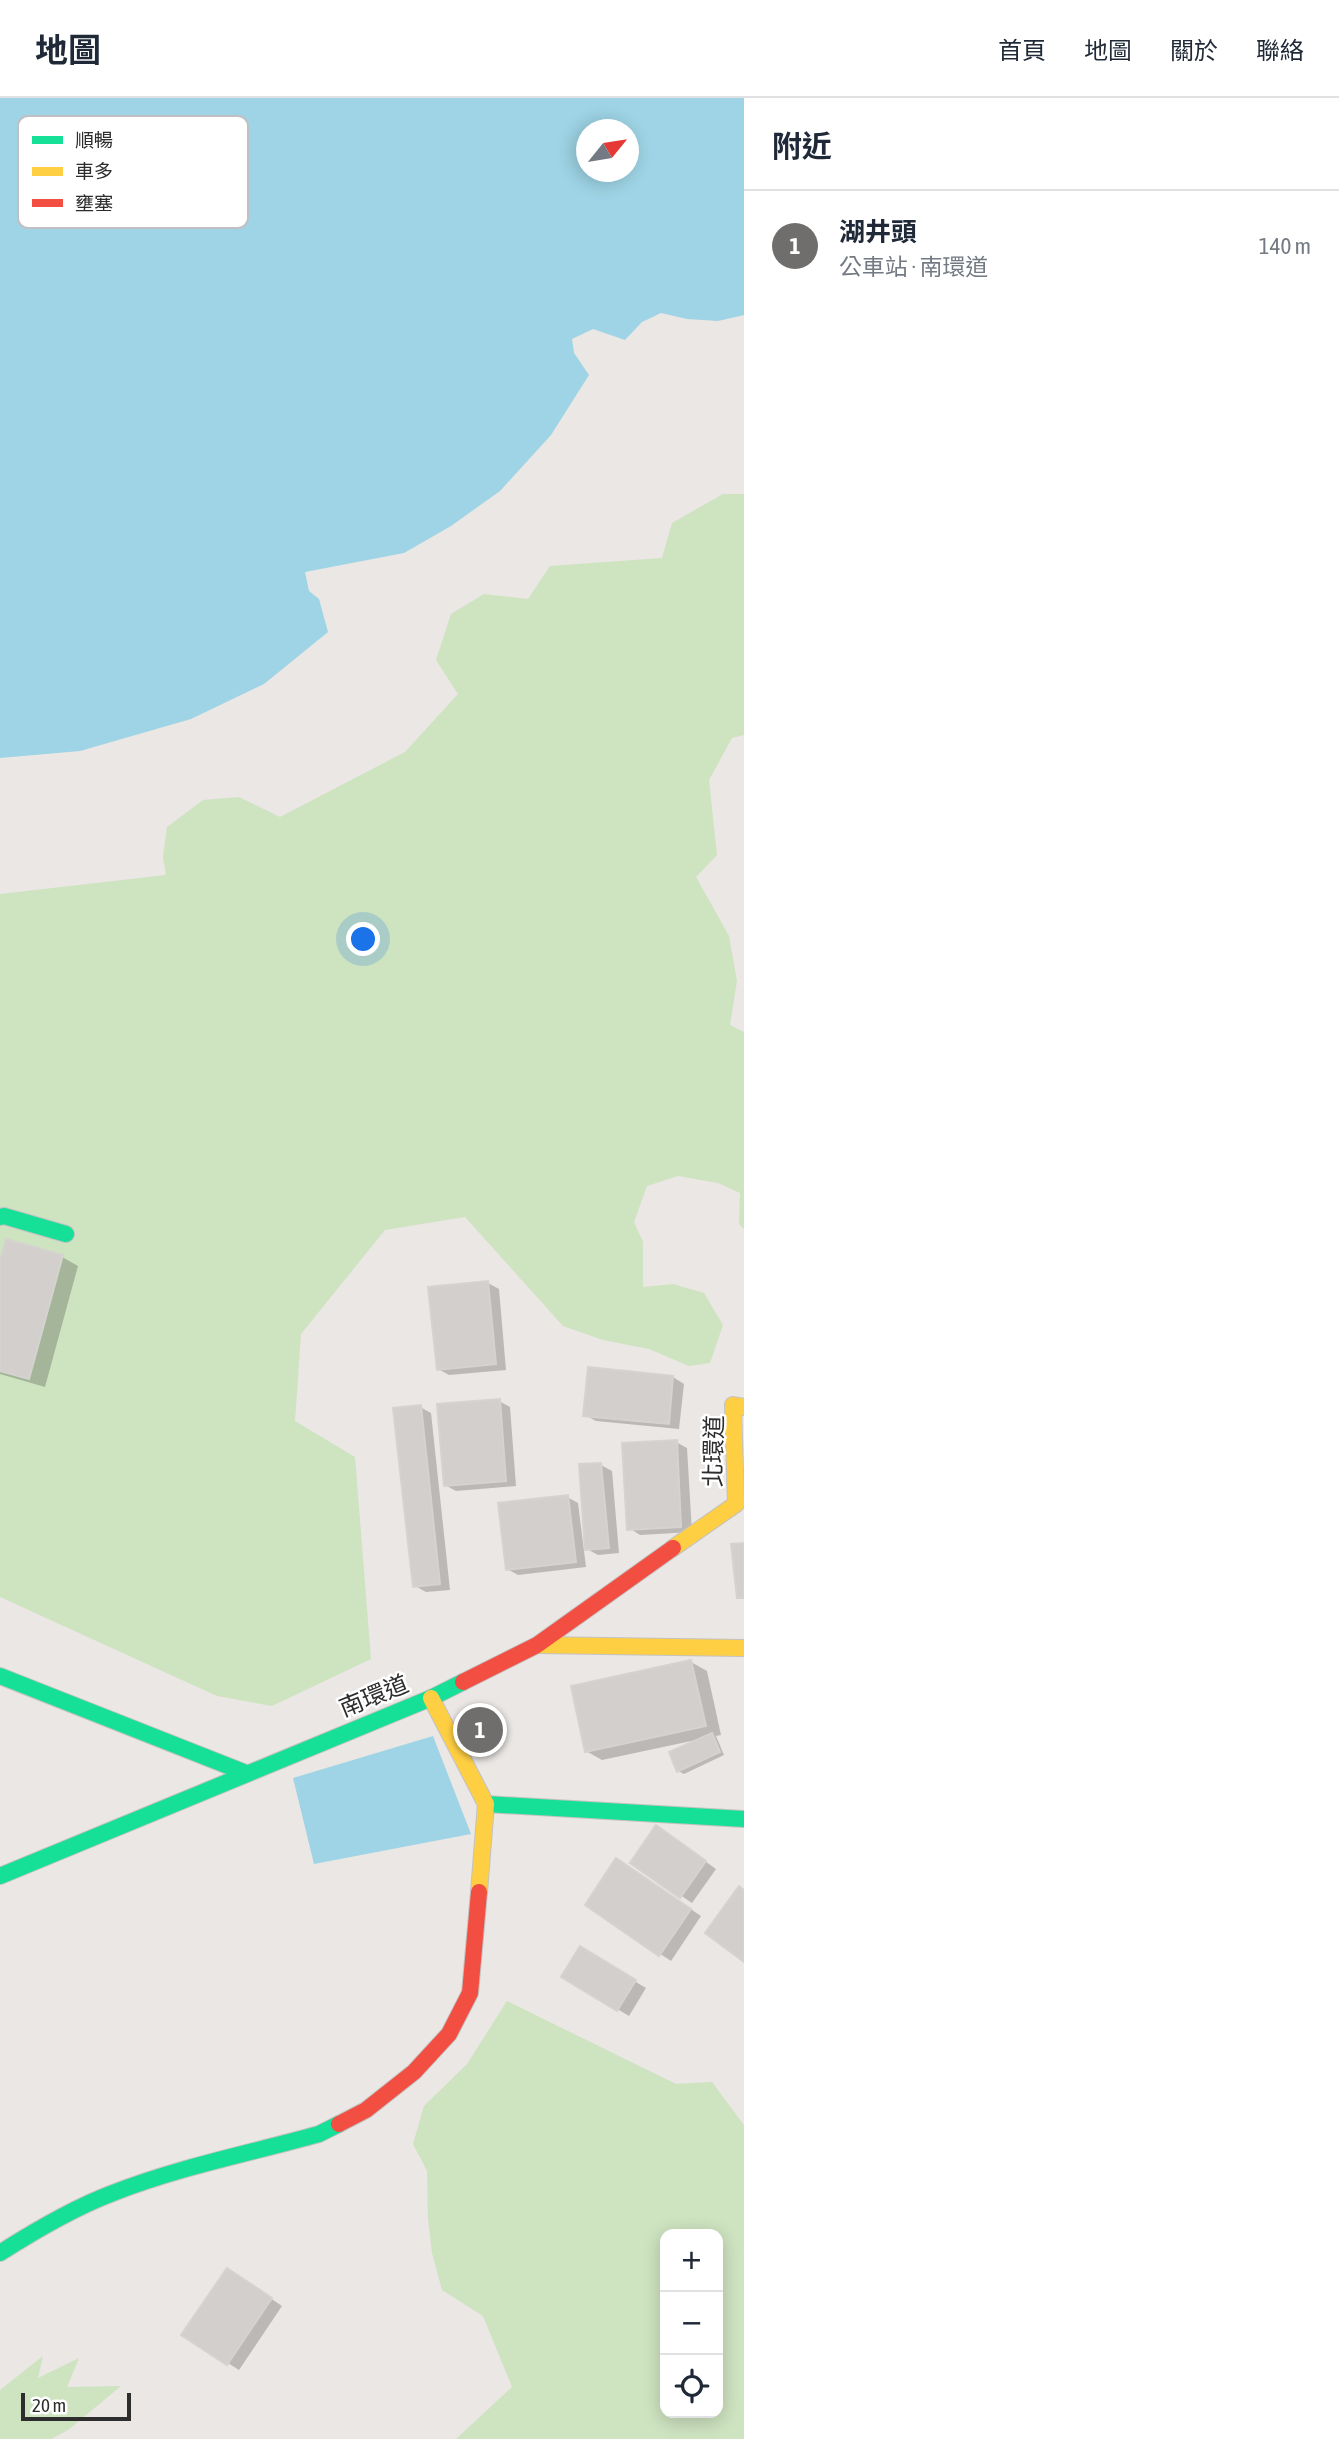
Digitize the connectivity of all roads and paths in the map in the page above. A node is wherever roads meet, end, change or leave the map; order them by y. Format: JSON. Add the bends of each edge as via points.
{"nodes":[{"id":1,"x":0,"y":1217,"type":"edge"},
{"id":2,"x":66,"y":1234,"type":"dead end"},
{"id":3,"x":744,"y":1406,"type":"edge"},
{"id":4,"x":736,"y":1504,"type":"joint"},
{"id":5,"x":537,"y":1645,"type":"junction"},
{"id":6,"x":744,"y":1648,"type":"edge"},
{"id":7,"x":0,"y":1676,"type":"edge"},
{"id":8,"x":430,"y":1698,"type":"junction"},
{"id":9,"x":246,"y":1773,"type":"junction"},
{"id":10,"x":486,"y":1804,"type":"junction"},
{"id":11,"x":744,"y":1819,"type":"edge"},
{"id":12,"x":0,"y":1876,"type":"edge"},
{"id":13,"x":0,"y":2253,"type":"edge"}],
"edges":[{"from":1,"to":2,"type":"street"},
{"from":3,"to":4,"type":"street","name":"北環道","via":[[733,1405]]},
{"from":4,"to":5,"type":"street","name":"南環道"},
{"from":5,"to":6,"type":"street"},
{"from":5,"to":8,"type":"street","name":"南環道"},
{"from":7,"to":9,"type":"street"},
{"from":8,"to":9,"type":"street","name":"南環道"},
{"from":8,"to":10,"type":"street"},
{"from":9,"to":12,"type":"street","name":"南環道"},
{"from":10,"to":11,"type":"street"},
{"from":10,"to":13,"type":"street","via":[[470,1993],[449,2034],[414,2072],[366,2110],[319,2134],[113,2193],[50,2222]]}]}
